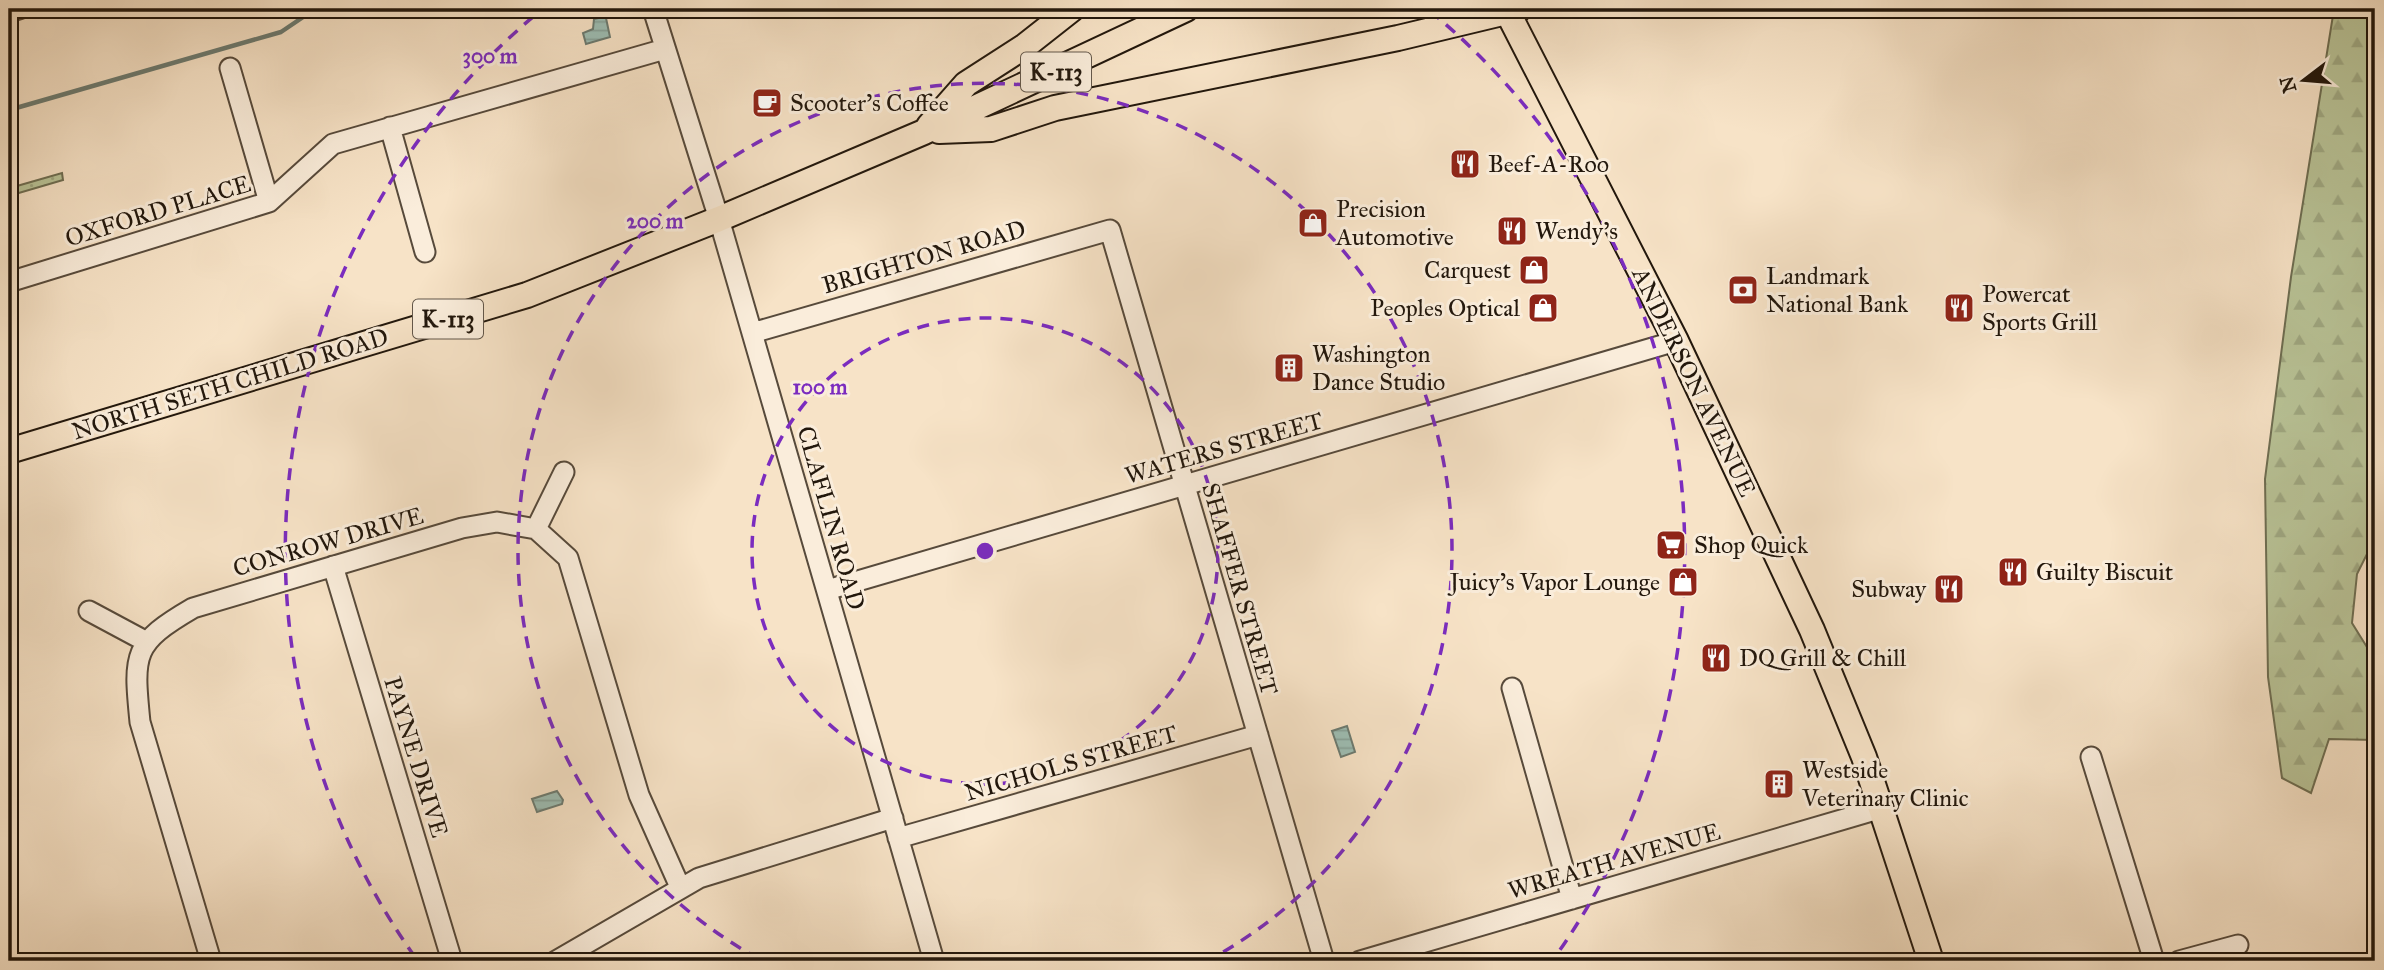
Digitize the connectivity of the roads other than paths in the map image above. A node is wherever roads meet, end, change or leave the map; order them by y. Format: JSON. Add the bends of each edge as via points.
{"nodes":[{"id":1,"x":19,"y":9,"type":"edge"},
{"id":2,"x":653,"y":9,"type":"edge"},
{"id":3,"x":1072,"y":9,"type":"edge"},
{"id":4,"x":1186,"y":9,"type":"edge"},
{"id":5,"x":1511,"y":10,"type":"edge"},
{"id":6,"x":9,"y":12,"type":"edge"},
{"id":7,"x":665,"y":49,"type":"junction"},
{"id":8,"x":230,"y":68,"type":"dead end"},
{"id":9,"x":390,"y":127,"type":"junction"},
{"id":10,"x":924,"y":132,"type":"junction"},
{"id":11,"x":269,"y":202,"type":"junction"},
{"id":12,"x":719,"y":219,"type":"junction"},
{"id":13,"x":1110,"y":229,"type":"joint"},
{"id":14,"x":425,"y":252,"type":"dead end"},
{"id":15,"x":9,"y":282,"type":"edge"},
{"id":16,"x":752,"y":332,"type":"junction"},
{"id":17,"x":1676,"y":341,"type":"junction"},
{"id":18,"x":9,"y":450,"type":"edge"},
{"id":19,"x":564,"y":472,"type":"dead end"},
{"id":20,"x":1184,"y":485,"type":"junction"},
{"id":21,"x":536,"y":529,"type":"junction"},
{"id":22,"x":333,"y":566,"type":"junction"},
{"id":23,"x":827,"y":590,"type":"junction"},
{"id":24,"x":89,"y":611,"type":"dead end"},
{"id":25,"x":145,"y":641,"type":"junction"},
{"id":26,"x":1511,"y":688,"type":"dead end"},
{"id":27,"x":1258,"y":735,"type":"junction"},
{"id":28,"x":2091,"y":757,"type":"dead end"},
{"id":29,"x":1882,"y":808,"type":"junction"},
{"id":30,"x":893,"y":818,"type":"junction"},
{"id":31,"x":898,"y":838,"type":"junction"},
{"id":32,"x":680,"y":887,"type":"junction"},
{"id":33,"x":1572,"y":899,"type":"junction"},
{"id":34,"x":2238,"y":945,"type":"dead end"},
{"id":35,"x":211,"y":961,"type":"edge"},
{"id":36,"x":452,"y":961,"type":"edge"},
{"id":37,"x":556,"y":961,"type":"edge"},
{"id":38,"x":934,"y":961,"type":"edge"},
{"id":39,"x":1324,"y":961,"type":"edge"},
{"id":40,"x":1360,"y":961,"type":"edge"},
{"id":41,"x":1931,"y":961,"type":"edge"},
{"id":42,"x":2154,"y":961,"type":"edge"},
{"id":43,"x":2179,"y":961,"type":"edge"}],
"edges":[{"from":1,"to":6,"type":"street"},
{"from":2,"to":7,"type":"street","name":"CLAFLIN ROAD"},
{"from":3,"to":10,"type":"main road","via":[[966,84]]},
{"from":4,"to":10,"type":"main road","name":"NORTH SETH CHILD ROAD","number":"K-113"},
{"from":5,"to":10,"type":"main road","via":[[1055,108],[991,129]]},
{"from":5,"to":17,"type":"main road","name":"ANDERSON AVENUE"},
{"from":7,"to":9,"type":"street"},
{"from":7,"to":12,"type":"street","name":"CLAFLIN ROAD"},
{"from":8,"to":11,"type":"street","name":"OXFORD PLACE"},
{"from":9,"to":11,"type":"street","via":[[333,144]]},
{"from":9,"to":14,"type":"street"},
{"from":10,"to":12,"type":"main road","name":"NORTH SETH CHILD ROAD","number":"K-113"},
{"from":11,"to":15,"type":"street","name":"OXFORD PLACE"},
{"from":12,"to":16,"type":"street","name":"CLAFLIN ROAD"},
{"from":12,"to":18,"type":"main road","name":"NORTH SETH CHILD ROAD","number":"K-113","via":[[527,295]]},
{"from":13,"to":16,"type":"street","name":"BRIGHTON ROAD"},
{"from":13,"to":20,"type":"street","name":"SHAFFER STREET"},
{"from":16,"to":23,"type":"street","name":"CLAFLIN ROAD"},
{"from":17,"to":20,"type":"street","name":"WATERS STREET"},
{"from":17,"to":29,"type":"main road","name":"ANDERSON AVENUE","via":[[1812,630]]},
{"from":19,"to":21,"type":"street"},
{"from":20,"to":23,"type":"street","name":"WATERS STREET"},
{"from":20,"to":27,"type":"street","name":"SHAFFER STREET"},
{"from":21,"to":22,"type":"street","name":"CONROW DRIVE","via":[[497,522],[462,528]]},
{"from":21,"to":32,"type":"street","via":[[557,546],[571,566],[639,795]]},
{"from":22,"to":25,"type":"street","name":"CONROW DRIVE","via":[[193,608]]},
{"from":22,"to":36,"type":"street","name":"PAYNE DRIVE"},
{"from":23,"to":30,"type":"street","name":"CLAFLIN ROAD"},
{"from":24,"to":25,"type":"street"},
{"from":25,"to":35,"type":"street","via":[[137,694],[140,722]]},
{"from":26,"to":33,"type":"street"},
{"from":27,"to":31,"type":"street","name":"NICHOLS STREET"},
{"from":27,"to":39,"type":"street","name":"SHAFFER STREET"},
{"from":28,"to":42,"type":"street"},
{"from":29,"to":33,"type":"street","name":"WREATH AVENUE"},
{"from":29,"to":41,"type":"main road","name":"ANDERSON AVENUE"},
{"from":30,"to":31,"type":"street","name":"CLAFLIN ROAD"},
{"from":30,"to":32,"type":"street"},
{"from":31,"to":38,"type":"street","name":"CLAFLIN ROAD"},
{"from":32,"to":37,"type":"street"},
{"from":33,"to":40,"type":"street","name":"WREATH AVENUE"},
{"from":34,"to":43,"type":"street"}]}
